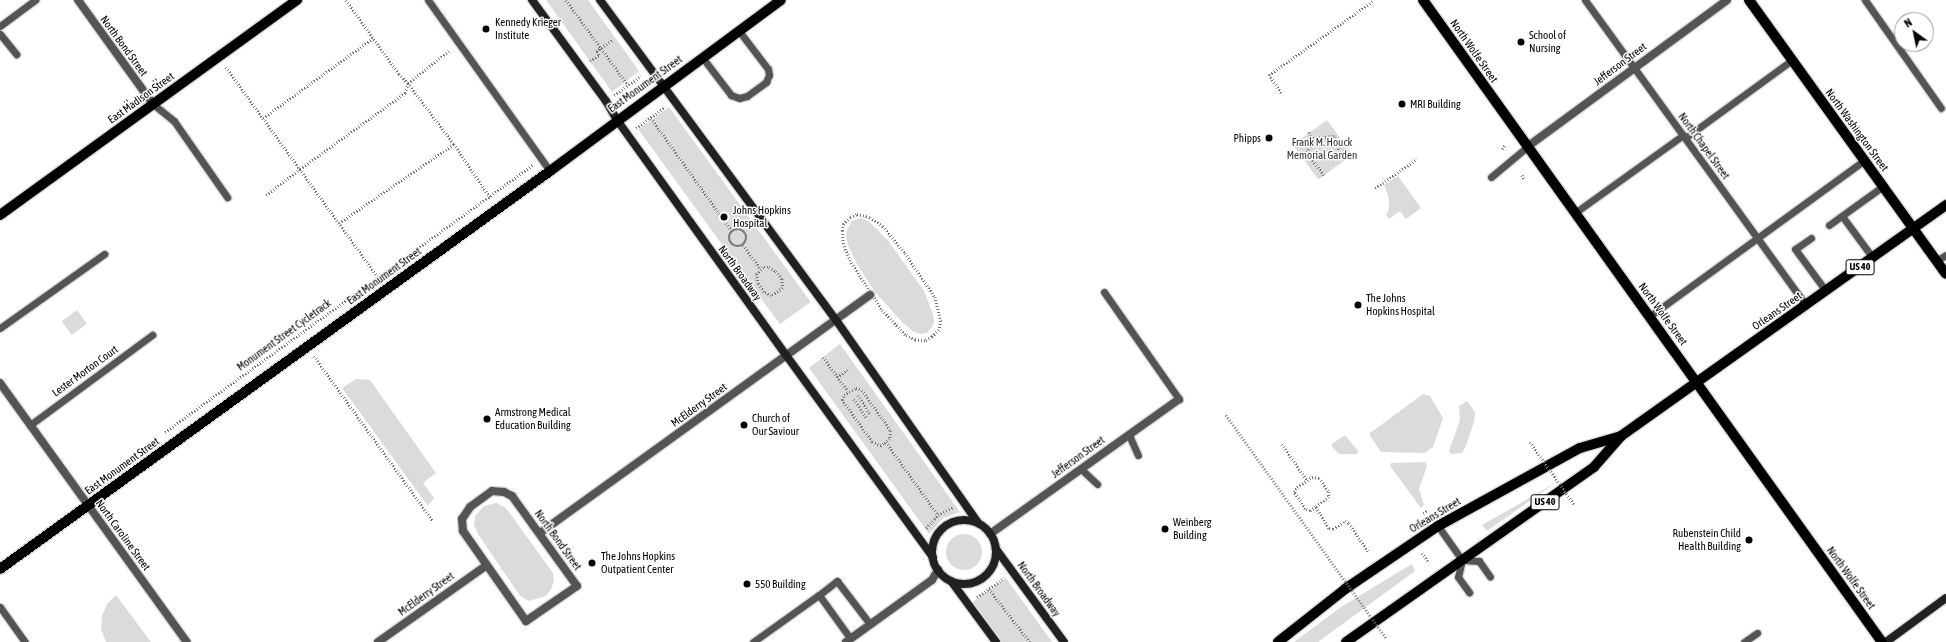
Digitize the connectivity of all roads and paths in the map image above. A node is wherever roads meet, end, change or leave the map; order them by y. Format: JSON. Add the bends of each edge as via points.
{"nodes":[{"id":1,"x":35,"y":0,"type":"edge"},
{"id":2,"x":78,"y":0,"type":"edge"},
{"id":3,"x":297,"y":0,"type":"edge"},
{"id":4,"x":346,"y":0,"type":"edge"},
{"id":5,"x":428,"y":0,"type":"edge"},
{"id":6,"x":532,"y":0,"type":"edge"},
{"id":7,"x":566,"y":0,"type":"edge"},
{"id":8,"x":600,"y":0,"type":"edge"},
{"id":9,"x":781,"y":0,"type":"edge"},
{"id":10,"x":1374,"y":0,"type":"edge"},
{"id":11,"x":1423,"y":0,"type":"edge"},
{"id":12,"x":1585,"y":0,"type":"edge"},
{"id":13,"x":1727,"y":0,"type":"edge"},
{"id":14,"x":1749,"y":0,"type":"edge"},
{"id":15,"x":1865,"y":0,"type":"edge"},
{"id":16,"x":0,"y":26,"type":"edge"},
{"id":17,"x":739,"y":31,"type":"junction"},
{"id":18,"x":0,"y":34,"type":"edge"},
{"id":19,"x":373,"y":38,"type":"junction"},
{"id":20,"x":612,"y":40,"type":"dead end"},
{"id":21,"x":458,"y":43,"type":"junction"},
{"id":22,"x":601,"y":48,"type":"junction"},
{"id":23,"x":16,"y":54,"type":"dead end"},
{"id":24,"x":219,"y":57,"type":"junction"},
{"id":25,"x":702,"y":57,"type":"junction"},
{"id":26,"x":1792,"y":60,"type":"junction"},
{"id":27,"x":590,"y":61,"type":"dead end"},
{"id":28,"x":1634,"y":67,"type":"junction"},
{"id":29,"x":642,"y":75,"type":"dead end"},
{"id":30,"x":157,"y":78,"type":"dead end"},
{"id":31,"x":153,"y":81,"type":"dead end"},
{"id":32,"x":408,"y":83,"type":"junction"},
{"id":33,"x":628,"y":85,"type":"junction"},
{"id":34,"x":663,"y":86,"type":"junction"},
{"id":35,"x":1281,"y":93,"type":"dead end"},
{"id":36,"x":612,"y":96,"type":"dead end"},
{"id":37,"x":128,"y":99,"type":"dead end"},
{"id":38,"x":124,"y":102,"type":"dead end"},
{"id":39,"x":153,"y":104,"type":"junction"},
{"id":40,"x":667,"y":106,"type":"dead end"},
{"id":41,"x":1940,"y":108,"type":"dead end"},
{"id":42,"x":263,"y":118,"type":"junction"},
{"id":43,"x":651,"y":118,"type":"junction"},
{"id":44,"x":617,"y":120,"type":"junction"},
{"id":45,"x":634,"y":129,"type":"dead end"},
{"id":46,"x":1309,"y":132,"type":"dead end"},
{"id":47,"x":1684,"y":136,"type":"junction"},
{"id":48,"x":1313,"y":138,"type":"junction"},
{"id":49,"x":454,"y":144,"type":"junction"},
{"id":50,"x":1506,"y":144,"type":"dead end"},
{"id":51,"x":1527,"y":147,"type":"junction"},
{"id":52,"x":1502,"y":149,"type":"dead end"},
{"id":53,"x":542,"y":159,"type":"junction"},
{"id":54,"x":1417,"y":159,"type":"dead end"},
{"id":55,"x":1345,"y":160,"type":"dead end"},
{"id":56,"x":1865,"y":160,"type":"junction"},
{"id":57,"x":300,"y":169,"type":"junction"},
{"id":58,"x":550,"y":171,"type":"junction"},
{"id":59,"x":1324,"y":174,"type":"dead end"},
{"id":60,"x":1491,"y":177,"type":"dead end"},
{"id":61,"x":1883,"y":186,"type":"junction"},
{"id":62,"x":1375,"y":188,"type":"dead end"},
{"id":63,"x":266,"y":195,"type":"dead end"},
{"id":64,"x":227,"y":196,"type":"dead end"},
{"id":65,"x":489,"y":196,"type":"junction"},
{"id":66,"x":1946,"y":205,"type":"edge"},
{"id":67,"x":498,"y":209,"type":"junction"},
{"id":68,"x":1576,"y":212,"type":"junction"},
{"id":69,"x":0,"y":215,"type":"edge"},
{"id":70,"x":1842,"y":216,"type":"junction"},
{"id":71,"x":339,"y":222,"type":"junction"},
{"id":72,"x":1829,"y":225,"type":"dead end"},
{"id":73,"x":1913,"y":229,"type":"junction"},
{"id":74,"x":732,"y":231,"type":"junction"},
{"id":75,"x":1757,"y":238,"type":"junction"},
{"id":76,"x":1811,"y":238,"type":"dead end"},
{"id":77,"x":743,"y":245,"type":"junction"},
{"id":78,"x":104,"y":254,"type":"dead end"},
{"id":79,"x":1946,"y":255,"type":"edge"},
{"id":80,"x":1873,"y":258,"type":"junction"},
{"id":81,"x":1936,"y":261,"type":"junction"},
{"id":82,"x":761,"y":269,"type":"junction"},
{"id":83,"x":1946,"y":274,"type":"edge"},
{"id":84,"x":378,"y":276,"type":"junction"},
{"id":85,"x":387,"y":288,"type":"junction"},
{"id":86,"x":1826,"y":291,"type":"junction"},
{"id":87,"x":1104,"y":292,"type":"dead end"},
{"id":88,"x":870,"y":294,"type":"junction"},
{"id":89,"x":1806,"y":305,"type":"junction"},
{"id":90,"x":1650,"y":316,"type":"junction"},
{"id":91,"x":836,"y":320,"type":"junction"},
{"id":92,"x":0,"y":328,"type":"edge"},
{"id":93,"x":152,"y":335,"type":"dead end"},
{"id":94,"x":308,"y":346,"type":"junction"},
{"id":95,"x":786,"y":355,"type":"junction"},
{"id":96,"x":823,"y":357,"type":"dead end"},
{"id":97,"x":849,"y":372,"type":"dead end"},
{"id":98,"x":838,"y":377,"type":"junction"},
{"id":99,"x":1697,"y":382,"type":"junction"},
{"id":100,"x":0,"y":383,"type":"edge"},
{"id":101,"x":848,"y":391,"type":"junction"},
{"id":102,"x":858,"y":396,"type":"dead end"},
{"id":103,"x":854,"y":399,"type":"dead end"},
{"id":104,"x":1179,"y":399,"type":"joint"},
{"id":105,"x":871,"y":415,"type":"dead end"},
{"id":106,"x":1226,"y":415,"type":"dead end"},
{"id":107,"x":867,"y":418,"type":"dead end"},
{"id":108,"x":30,"y":425,"type":"junction"},
{"id":109,"x":1129,"y":434,"type":"junction"},
{"id":110,"x":160,"y":436,"type":"dead end"},
{"id":111,"x":1621,"y":436,"type":"junction"},
{"id":112,"x":886,"y":442,"type":"junction"},
{"id":113,"x":1530,"y":442,"type":"dead end"},
{"id":114,"x":1282,"y":444,"type":"dead end"},
{"id":115,"x":1138,"y":455,"type":"dead end"},
{"id":116,"x":1081,"y":469,"type":"junction"},
{"id":117,"x":1307,"y":480,"type":"junction"},
{"id":118,"x":1097,"y":484,"type":"dead end"},
{"id":119,"x":1574,"y":504,"type":"dead end"},
{"id":120,"x":89,"y":505,"type":"junction"},
{"id":121,"x":954,"y":506,"type":"dead end"},
{"id":122,"x":1316,"y":507,"type":"junction"},
{"id":123,"x":1428,"y":510,"type":"dead end"},
{"id":124,"x":1423,"y":513,"type":"dead end"},
{"id":125,"x":938,"y":516,"type":"junction"},
{"id":126,"x":433,"y":522,"type":"dead end"},
{"id":127,"x":978,"y":523,"type":"junction"},
{"id":128,"x":1438,"y":526,"type":"junction"},
{"id":129,"x":924,"y":529,"type":"dead end"},
{"id":130,"x":540,"y":533,"type":"junction"},
{"id":131,"x":990,"y":534,"type":"junction"},
{"id":132,"x":996,"y":549,"type":"junction"},
{"id":133,"x":1368,"y":551,"type":"dead end"},
{"id":134,"x":1422,"y":553,"type":"dead end"},
{"id":135,"x":933,"y":557,"type":"junction"},
{"id":136,"x":1462,"y":560,"type":"junction"},
{"id":137,"x":1428,"y":561,"type":"dead end"},
{"id":138,"x":487,"y":565,"type":"junction"},
{"id":139,"x":0,"y":570,"type":"edge"},
{"id":140,"x":938,"y":570,"type":"junction"},
{"id":141,"x":1490,"y":577,"type":"dead end"},
{"id":142,"x":1004,"y":578,"type":"dead end"},
{"id":143,"x":951,"y":581,"type":"junction"},
{"id":144,"x":989,"y":589,"type":"junction"},
{"id":145,"x":1468,"y":592,"type":"dead end"},
{"id":146,"x":819,"y":595,"type":"junction"},
{"id":147,"x":975,"y":598,"type":"dead end"},
{"id":148,"x":1946,"y":598,"type":"edge"},
{"id":149,"x":0,"y":607,"type":"edge"},
{"id":150,"x":870,"y":624,"type":"junction"},
{"id":151,"x":1757,"y":633,"type":"dead end"},
{"id":152,"x":1387,"y":639,"type":"dead end"},
{"id":153,"x":848,"y":640,"type":"edge"},
{"id":154,"x":25,"y":642,"type":"edge"},
{"id":155,"x":187,"y":642,"type":"edge"},
{"id":156,"x":378,"y":642,"type":"edge"},
{"id":157,"x":753,"y":642,"type":"edge"},
{"id":158,"x":996,"y":642,"type":"edge"},
{"id":159,"x":1030,"y":642,"type":"edge"},
{"id":160,"x":1064,"y":642,"type":"edge"},
{"id":161,"x":1278,"y":642,"type":"edge"},
{"id":162,"x":1346,"y":642,"type":"edge"},
{"id":163,"x":1744,"y":642,"type":"edge"},
{"id":164,"x":1882,"y":642,"type":"edge"},
{"id":165,"x":1886,"y":642,"type":"edge"}],
"edges":[{"from":1,"to":16,"type":"lane"},
{"from":2,"to":39,"type":"street","name":"North Bond Street"},
{"from":3,"to":24,"type":"main road","name":"East Madison Street"},
{"from":4,"to":19,"type":"path"},
{"from":5,"to":21,"type":"lane"},
{"from":6,"to":44,"type":"main road","name":"North Broadway","via":[[606,101]]},
{"from":7,"to":22,"type":"path"},
{"from":8,"to":34,"type":"main road"},
{"from":9,"to":17,"type":"main road","name":"East Monument Street"},
{"from":10,"to":35,"type":"path","via":[[1269,75]]},
{"from":11,"to":51,"type":"main road","name":"North Wolfe Street"},
{"from":12,"to":28,"type":"lane","name":"North Chapel Street"},
{"from":13,"to":28,"type":"street","name":"Jefferson Street"},
{"from":14,"to":26,"type":"main road","name":"North Washington Street"},
{"from":15,"to":41,"type":"lane"},
{"from":17,"to":25,"type":"main road","name":"East Monument Street"},
{"from":17,"to":25,"type":"lane","via":[[768,69],[769,75],[766,82],[747,96],[739,98],[731,95]]},
{"from":18,"to":23,"type":"lane"},
{"from":19,"to":32,"type":"path"},
{"from":19,"to":42,"type":"path"},
{"from":20,"to":22,"type":"path"},
{"from":21,"to":32,"type":"path"},
{"from":21,"to":53,"type":"lane"},
{"from":22,"to":27,"type":"path","via":[[596,51],[599,55]]},
{"from":22,"to":33,"type":"path"},
{"from":24,"to":39,"type":"main road","name":"East Madison Street"},
{"from":24,"to":42,"type":"path"},
{"from":25,"to":34,"type":"main road","name":"East Monument Street"},
{"from":26,"to":47,"type":"lane"},
{"from":26,"to":56,"type":"main road","name":"North Washington Street"},
{"from":28,"to":47,"type":"lane","name":"North Chapel Street"},
{"from":28,"to":51,"type":"street","name":"Jefferson Street"},
{"from":29,"to":33,"type":"path"},
{"from":30,"to":31,"type":"path"},
{"from":32,"to":49,"type":"path"},
{"from":32,"to":57,"type":"path","via":[[405,93]]},
{"from":33,"to":36,"type":"path"},
{"from":34,"to":44,"type":"main road","name":"East Monument Street"},
{"from":34,"to":91,"type":"main road"},
{"from":37,"to":38,"type":"path"},
{"from":39,"to":64,"type":"lane","via":[[174,121]]},
{"from":39,"to":69,"type":"main road","name":"East Madison Street"},
{"from":40,"to":43,"type":"path"},
{"from":42,"to":57,"type":"path"},
{"from":43,"to":45,"type":"path"},
{"from":43,"to":74,"type":"path"},
{"from":44,"to":58,"type":"main road","name":"East Monument Street"},
{"from":44,"to":95,"type":"main road","name":"North Broadway"},
{"from":46,"to":48,"type":"path"},
{"from":47,"to":68,"type":"lane"},
{"from":47,"to":75,"type":"lane","name":"North Chapel Street"},
{"from":48,"to":55,"type":"path","via":[[1335,137],[1340,154]]},
{"from":48,"to":59,"type":"path","via":[[1308,153]]},
{"from":49,"to":65,"type":"path"},
{"from":49,"to":71,"type":"path"},
{"from":50,"to":52,"type":"path"},
{"from":51,"to":60,"type":"lane"},
{"from":51,"to":68,"type":"main road","name":"North Wolfe Street"},
{"from":53,"to":58,"type":"lane"},
{"from":53,"to":65,"type":"path","name":"Monument Street Cycletrack"},
{"from":54,"to":62,"type":"path"},
{"from":56,"to":61,"type":"main road","name":"North Washington Street"},
{"from":56,"to":75,"type":"lane"},
{"from":57,"to":63,"type":"path"},
{"from":57,"to":71,"type":"path"},
{"from":58,"to":67,"type":"main road","name":"East Monument Street"},
{"from":61,"to":70,"type":"lane"},
{"from":61,"to":73,"type":"main road","name":"North Washington Street"},
{"from":65,"to":67,"type":"path"},
{"from":65,"to":84,"type":"path","name":"Monument Street Cycletrack"},
{"from":66,"to":73,"type":"main road","name":"Orleans Street","number":"US 40"},
{"from":67,"to":85,"type":"main road","name":"East Monument Street"},
{"from":68,"to":90,"type":"main road","name":"North Wolfe Street"},
{"from":70,"to":72,"type":"lane"},
{"from":70,"to":80,"type":"lane"},
{"from":71,"to":84,"type":"path"},
{"from":73,"to":80,"type":"main road","name":"Orleans Street","number":"US 40"},
{"from":73,"to":81,"type":"main road","name":"North Washington Street"},
{"from":74,"to":77,"type":"path","via":[[729,236],[732,244]]},
{"from":74,"to":77,"type":"path","via":[[738,229],[745,232],[746,240]]},
{"from":75,"to":89,"type":"lane","name":"North Chapel Street"},
{"from":75,"to":90,"type":"lane"},
{"from":76,"to":86,"type":"lane","via":[[1795,249]]},
{"from":77,"to":82,"type":"path"},
{"from":78,"to":92,"type":"lane"},
{"from":79,"to":81,"type":"lane"},
{"from":80,"to":86,"type":"main road","name":"Orleans Street","number":"US 40"},
{"from":81,"to":83,"type":"main road","name":"North Washington Street"},
{"from":82,"to":82,"type":"path","via":[[756,274],[758,284],[764,292],[771,296],[784,288],[782,279],[776,271],[769,267]]},
{"from":84,"to":85,"type":"path"},
{"from":84,"to":110,"type":"path","name":"Monument Street Cycletrack"},
{"from":85,"to":94,"type":"main road","name":"East Monument Street"},
{"from":86,"to":89,"type":"main road","name":"Orleans Street","number":"US 40"},
{"from":87,"to":104,"type":"lane"},
{"from":88,"to":88,"type":"path","via":[[905,335],[925,341],[939,330],[939,310],[925,280],[883,226],[870,217],[858,214],[850,217],[844,224],[843,244]]},
{"from":88,"to":91,"type":"street","name":"McElderry Street"},
{"from":89,"to":99,"type":"main road","name":"Orleans Street","number":"US 40"},
{"from":90,"to":99,"type":"main road","name":"North Wolfe Street"},
{"from":91,"to":95,"type":"street","name":"McElderry Street"},
{"from":91,"to":127,"type":"main road"},
{"from":93,"to":108,"type":"lane","name":"Lester Morton Court"},
{"from":94,"to":120,"type":"main road","name":"East Monument Street"},
{"from":94,"to":126,"type":"path"},
{"from":95,"to":130,"type":"street","name":"McElderry Street"},
{"from":95,"to":135,"type":"main road","name":"North Broadway"},
{"from":96,"to":98,"type":"path"},
{"from":97,"to":98,"type":"path","via":[[847,370]]},
{"from":98,"to":101,"type":"path"},
{"from":99,"to":111,"type":"main road","name":"Orleans Street","number":"US 40"},
{"from":99,"to":164,"type":"main road","name":"North Wolfe Street"},
{"from":100,"to":108,"type":"street","name":"North Caroline Street"},
{"from":101,"to":112,"type":"path","via":[[856,388],[862,390],[891,431],[890,439]]},
{"from":101,"to":112,"type":"path","via":[[842,400],[872,442],[880,446]]},
{"from":102,"to":105,"type":"path"},
{"from":103,"to":107,"type":"path"},
{"from":104,"to":109,"type":"street","name":"Jefferson Street"},
{"from":106,"to":152,"type":"path","bridge":true},
{"from":108,"to":120,"type":"street","name":"North Caroline Street"},
{"from":109,"to":115,"type":"lane"},
{"from":109,"to":116,"type":"street","name":"Jefferson Street"},
{"from":111,"to":128,"type":"main road","name":"Orleans Street","number":"US 40","via":[[1580,448]]},
{"from":111,"to":136,"type":"main road","name":"Orleans Street","number":"US 40","via":[[1594,467]]},
{"from":112,"to":125,"type":"path"},
{"from":113,"to":119,"type":"path","bridge":true},
{"from":114,"to":117,"type":"path"},
{"from":116,"to":118,"type":"lane"},
{"from":116,"to":131,"type":"street","name":"Jefferson Street"},
{"from":117,"to":122,"type":"path","via":[[1296,487],[1294,492],[1305,508],[1310,511]]},
{"from":117,"to":122,"type":"path","via":[[1312,477],[1319,478],[1329,492],[1329,498]]},
{"from":120,"to":139,"type":"main road","name":"East Monument Street"},
{"from":120,"to":155,"type":"street","name":"North Caroline Street"},
{"from":121,"to":125,"type":"path"},
{"from":122,"to":133,"type":"path","via":[[1329,528],[1333,529],[1345,521],[1349,523]]},
{"from":123,"to":124,"type":"path"},
{"from":125,"to":129,"type":"path"},
{"from":127,"to":131,"type":"main road"},
{"from":127,"to":135,"type":"main road","via":[[968,520],[947,525],[934,541]]},
{"from":128,"to":136,"type":"lane"},
{"from":128,"to":161,"type":"main road","name":"Orleans Street","number":"US 40","via":[[1345,589]]},
{"from":130,"to":138,"type":"street","name":"North Bond Street","via":[[512,496],[492,491],[480,498],[462,519],[463,531]]},
{"from":130,"to":138,"type":"street","name":"North Bond Street","via":[[577,586],[526,621]]},
{"from":131,"to":132,"type":"main road"},
{"from":132,"to":143,"type":"main road","via":[[993,564],[983,577],[964,584]]},
{"from":132,"to":160,"type":"main road","name":"North Broadway"},
{"from":134,"to":137,"type":"path"},
{"from":135,"to":140,"type":"main road"},
{"from":136,"to":141,"type":"lane","via":[[1479,561]]},
{"from":136,"to":145,"type":"lane","via":[[1458,577]]},
{"from":136,"to":162,"type":"main road","name":"Orleans Street","number":"US 40"},
{"from":138,"to":156,"type":"street","name":"McElderry Street"},
{"from":140,"to":143,"type":"main road"},
{"from":140,"to":150,"type":"street","via":[[932,580]]},
{"from":142,"to":144,"type":"path"},
{"from":143,"to":158,"type":"main road"},
{"from":144,"to":147,"type":"path"},
{"from":144,"to":159,"type":"path"},
{"from":146,"to":150,"type":"lane","via":[[837,581]]},
{"from":146,"to":153,"type":"lane"},
{"from":146,"to":157,"type":"lane"},
{"from":148,"to":165,"type":"main road"},
{"from":149,"to":154,"type":"lane"},
{"from":150,"to":153,"type":"street"},
{"from":151,"to":163,"type":"lane"}]}
